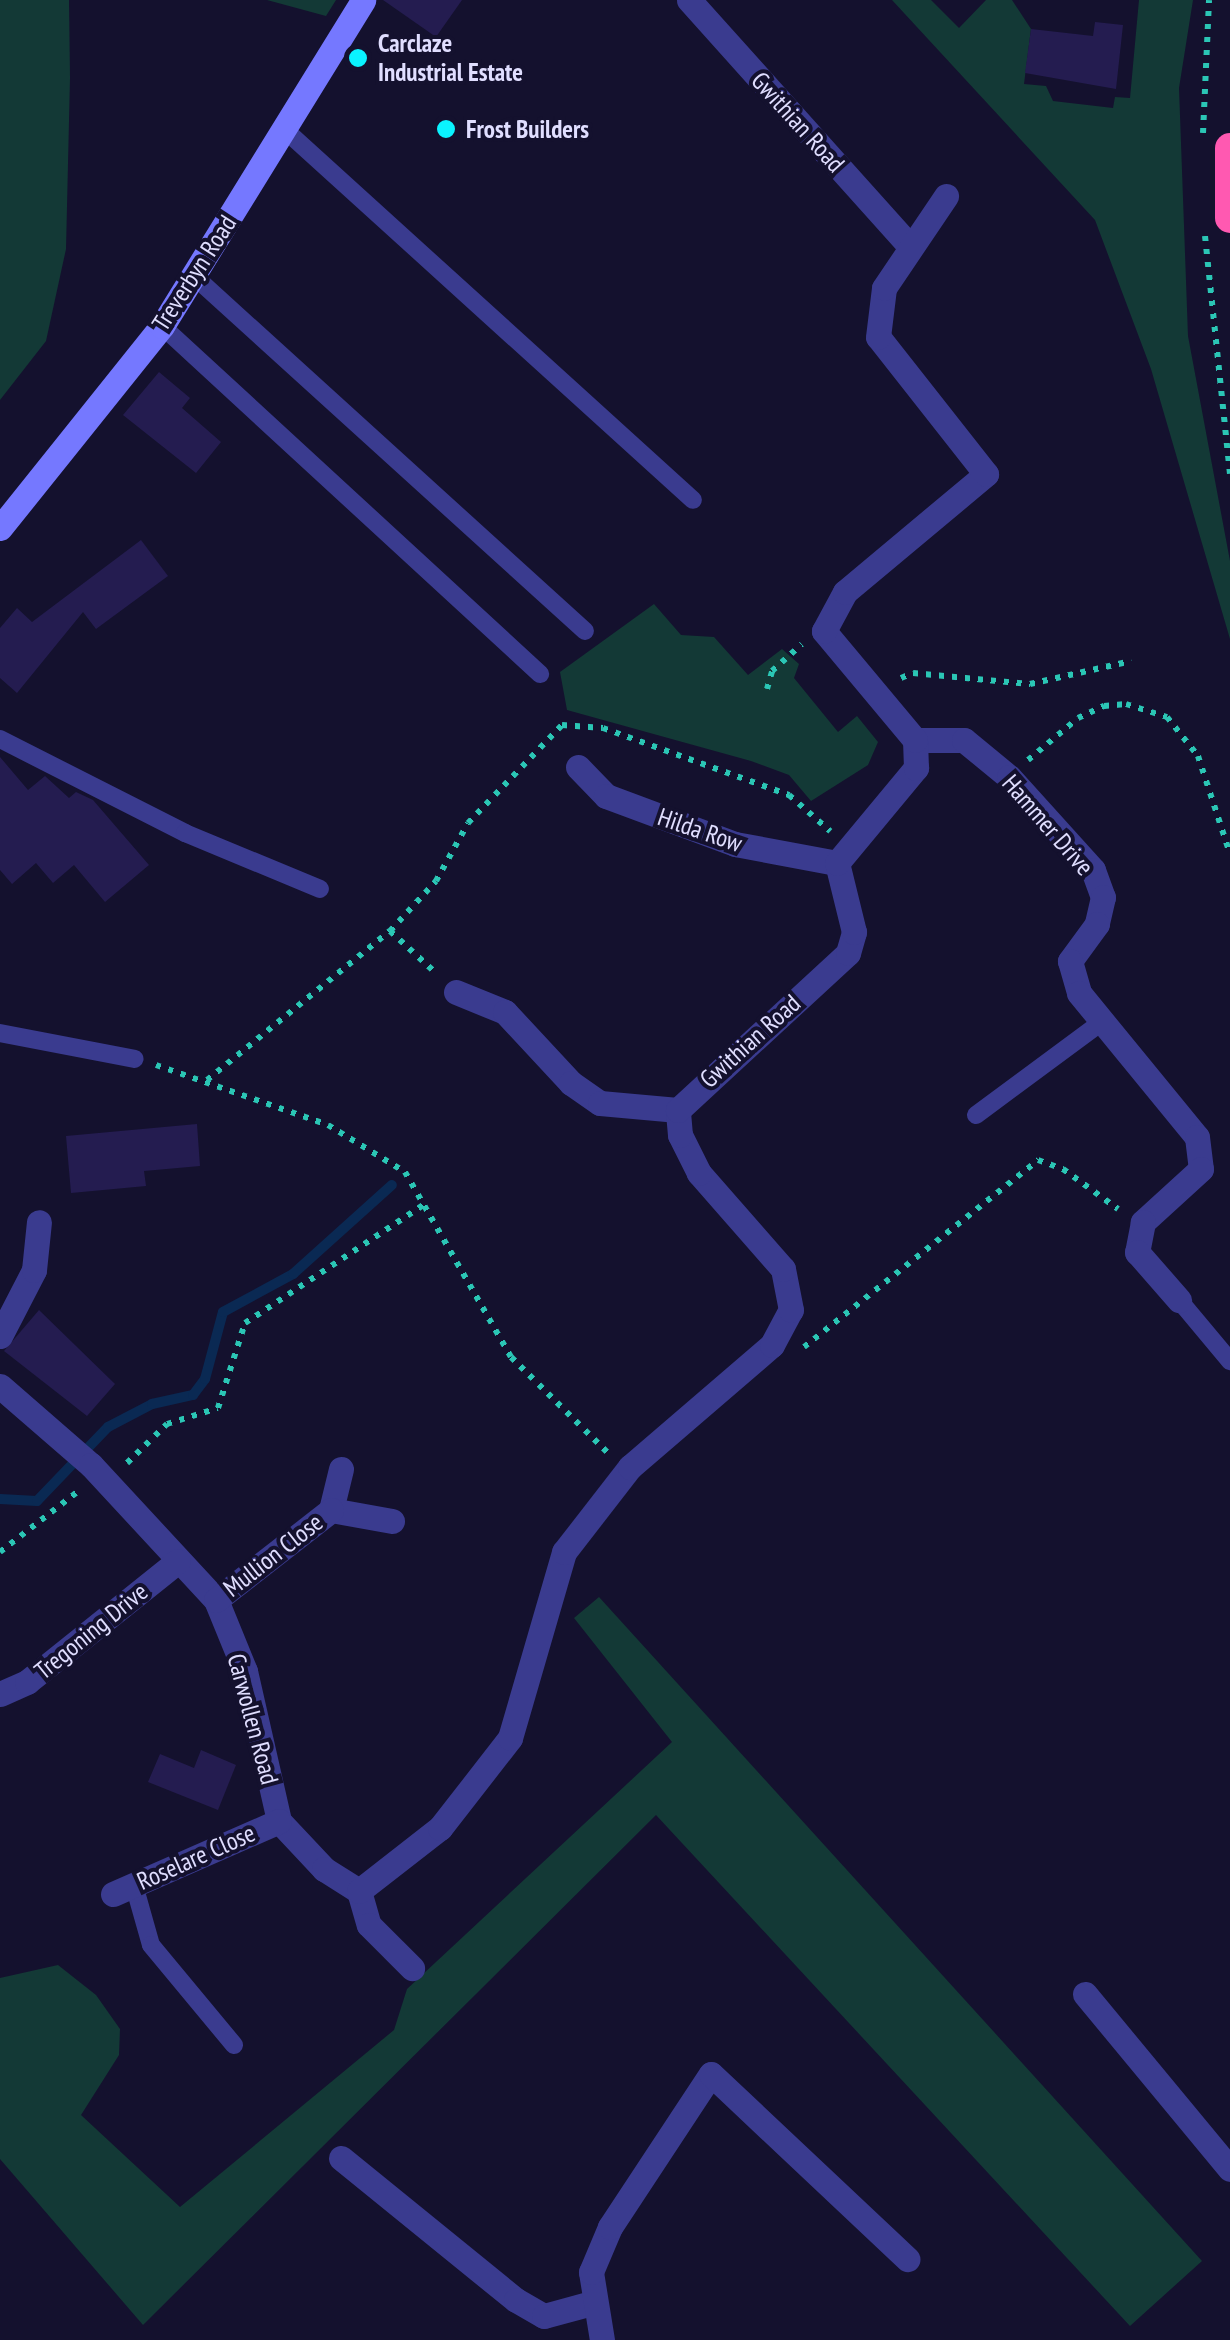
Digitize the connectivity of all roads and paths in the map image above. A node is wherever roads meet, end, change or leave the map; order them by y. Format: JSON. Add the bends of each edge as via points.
{"nodes":[{"id":1,"x":363,"y":0,"type":"edge"},
{"id":2,"x":689,"y":0,"type":"edge"},
{"id":3,"x":284,"y":130,"type":"junction"},
{"id":4,"x":1230,"y":148,"type":"edge"},
{"id":5,"x":946,"y":196,"type":"dead end"},
{"id":6,"x":1230,"y":218,"type":"edge"},
{"id":7,"x":908,"y":244,"type":"junction"},
{"id":8,"x":194,"y":276,"type":"junction"},
{"id":9,"x":162,"y":326,"type":"junction"},
{"id":10,"x":692,"y":500,"type":"dead end"},
{"id":11,"x":0,"y":528,"type":"edge"},
{"id":12,"x":586,"y":631,"type":"dead end"},
{"id":13,"x":824,"y":631,"type":"junction"},
{"id":14,"x":1131,"y":661,"type":"dead end"},
{"id":15,"x":540,"y":674,"type":"dead end"},
{"id":16,"x":767,"y":689,"type":"dead end"},
{"id":17,"x":872,"y":691,"type":"junction"},
{"id":18,"x":0,"y":739,"type":"edge"},
{"id":19,"x":915,"y":740,"type":"junction"},
{"id":20,"x":578,"y":767,"type":"dead end"},
{"id":21,"x":1008,"y":777,"type":"junction"},
{"id":22,"x":1230,"y":854,"type":"edge"},
{"id":23,"x":837,"y":863,"type":"junction"},
{"id":24,"x":320,"y":888,"type":"dead end"},
{"id":25,"x":456,"y":992,"type":"joint"},
{"id":26,"x":1103,"y":1021,"type":"junction"},
{"id":27,"x":0,"y":1033,"type":"edge"},
{"id":28,"x":135,"y":1059,"type":"joint"},
{"id":29,"x":207,"y":1080,"type":"junction"},
{"id":30,"x":678,"y":1110,"type":"junction"},
{"id":31,"x":976,"y":1114,"type":"dead end"},
{"id":32,"x":428,"y":1202,"type":"junction"},
{"id":33,"x":40,"y":1222,"type":"dead end"},
{"id":34,"x":1143,"y":1222,"type":"junction"},
{"id":35,"x":1179,"y":1300,"type":"joint"},
{"id":36,"x":0,"y":1336,"type":"edge"},
{"id":37,"x":772,"y":1345,"type":"junction"},
{"id":38,"x":1230,"y":1360,"type":"edge"},
{"id":39,"x":0,"y":1386,"type":"edge"},
{"id":40,"x":88,"y":1463,"type":"junction"},
{"id":41,"x":630,"y":1467,"type":"junction"},
{"id":42,"x":341,"y":1469,"type":"dead end"},
{"id":43,"x":331,"y":1510,"type":"junction"},
{"id":44,"x":392,"y":1521,"type":"dead end"},
{"id":45,"x":0,"y":1552,"type":"edge"},
{"id":46,"x":178,"y":1561,"type":"junction"},
{"id":47,"x":216,"y":1600,"type":"junction"},
{"id":48,"x":0,"y":1694,"type":"edge"},
{"id":49,"x":279,"y":1821,"type":"junction"},
{"id":50,"x":124,"y":1889,"type":"joint"},
{"id":51,"x":359,"y":1891,"type":"junction"},
{"id":52,"x":412,"y":1968,"type":"dead end"},
{"id":53,"x":1085,"y":1994,"type":"dead end"},
{"id":54,"x":234,"y":2046,"type":"dead end"},
{"id":55,"x":341,"y":2158,"type":"dead end"},
{"id":56,"x":1230,"y":2169,"type":"edge"},
{"id":57,"x":907,"y":2258,"type":"dead end"},
{"id":58,"x":592,"y":2303,"type":"junction"},
{"id":59,"x":602,"y":2340,"type":"edge"}],
"edges":[{"from":1,"to":3,"type":"street","name":"Treverbyn Road"},
{"from":2,"to":7,"type":"street","name":"Gwithian Road"},
{"from":3,"to":8,"type":"street","name":"Treverbyn Road"},
{"from":3,"to":10,"type":"lane"},
{"from":4,"to":6,"type":"highway"},
{"from":5,"to":7,"type":"street"},
{"from":7,"to":13,"type":"street","via":[[884,288],[878,337],[986,474],[846,592]]},
{"from":8,"to":9,"type":"street","name":"Treverbyn Road"},
{"from":8,"to":12,"type":"lane"},
{"from":9,"to":11,"type":"street","name":"Treverbyn Road"},
{"from":9,"to":15,"type":"lane"},
{"from":13,"to":16,"type":"path","via":[[784,658]]},
{"from":13,"to":17,"type":"street"},
{"from":14,"to":17,"type":"path","via":[[1030,684],[913,672]]},
{"from":17,"to":19,"type":"street"},
{"from":18,"to":24,"type":"lane","via":[[185,833]]},
{"from":19,"to":21,"type":"street","name":"Hammer Drive","via":[[964,740]]},
{"from":19,"to":23,"type":"street","via":[[916,768]]},
{"from":20,"to":23,"type":"street","name":"Hilda Row","via":[[606,796],[734,844]]},
{"from":21,"to":22,"type":"path","via":[[1078,718],[1104,706],[1126,704],[1167,717],[1198,756]]},
{"from":21,"to":26,"type":"street","name":"Hammer Drive","via":[[1092,870],[1103,897],[1097,924],[1070,961],[1078,992]]},
{"from":23,"to":30,"type":"street","name":"Gwithian Road","via":[[854,932],[848,954]]},
{"from":25,"to":29,"type":"path","via":[[390,931]]},
{"from":25,"to":30,"type":"street","via":[[505,1012],[571,1083],[600,1103]]},
{"from":26,"to":31,"type":"lane"},
{"from":26,"to":34,"type":"street","name":"Hammer Drive","via":[[1197,1137],[1200,1169]]},
{"from":27,"to":28,"type":"lane"},
{"from":28,"to":29,"type":"path"},
{"from":29,"to":32,"type":"path","via":[[328,1125],[405,1172]]},
{"from":30,"to":37,"type":"street","name":"Gwithian Road","via":[[680,1135],[699,1173],[783,1269],[791,1310]]},
{"from":32,"to":40,"type":"path","via":[[245,1323],[218,1408],[167,1424],[130,1461]]},
{"from":32,"to":41,"type":"path","via":[[511,1357],[586,1438]]},
{"from":33,"to":36,"type":"street","via":[[34,1270]]},
{"from":34,"to":35,"type":"street","via":[[1137,1252]]},
{"from":34,"to":37,"type":"path","via":[[1091,1196],[1063,1168],[1038,1160],[811,1347]]},
{"from":35,"to":38,"type":"lane"},
{"from":37,"to":41,"type":"street","name":"Gwithian Road"},
{"from":39,"to":40,"type":"street","name":"Carwollen Road"},
{"from":40,"to":45,"type":"path"},
{"from":40,"to":46,"type":"street","name":"Carwollen Road"},
{"from":41,"to":51,"type":"street","name":"Gwithian Road","via":[[564,1552],[510,1738],[440,1828]]},
{"from":42,"to":43,"type":"street"},
{"from":43,"to":44,"type":"street"},
{"from":43,"to":47,"type":"street","name":"Mullion Close"},
{"from":46,"to":47,"type":"street","name":"Carwollen Road"},
{"from":46,"to":48,"type":"street","name":"Tregoning Drive","via":[[27,1682]]},
{"from":47,"to":49,"type":"street","name":"Carwollen Road","via":[[245,1671]]},
{"from":49,"to":50,"type":"street","name":"Roselare Close"},
{"from":49,"to":51,"type":"street","name":"Carwollen Road","via":[[324,1870]]},
{"from":50,"to":54,"type":"lane","via":[[151,1945]]},
{"from":51,"to":52,"type":"street","via":[[369,1925]]},
{"from":53,"to":56,"type":"street"},
{"from":55,"to":58,"type":"street","via":[[516,2300],[544,2316]]},
{"from":57,"to":58,"type":"street","via":[[711,2074],[610,2227],[590,2272]]},
{"from":58,"to":59,"type":"street"}]}
